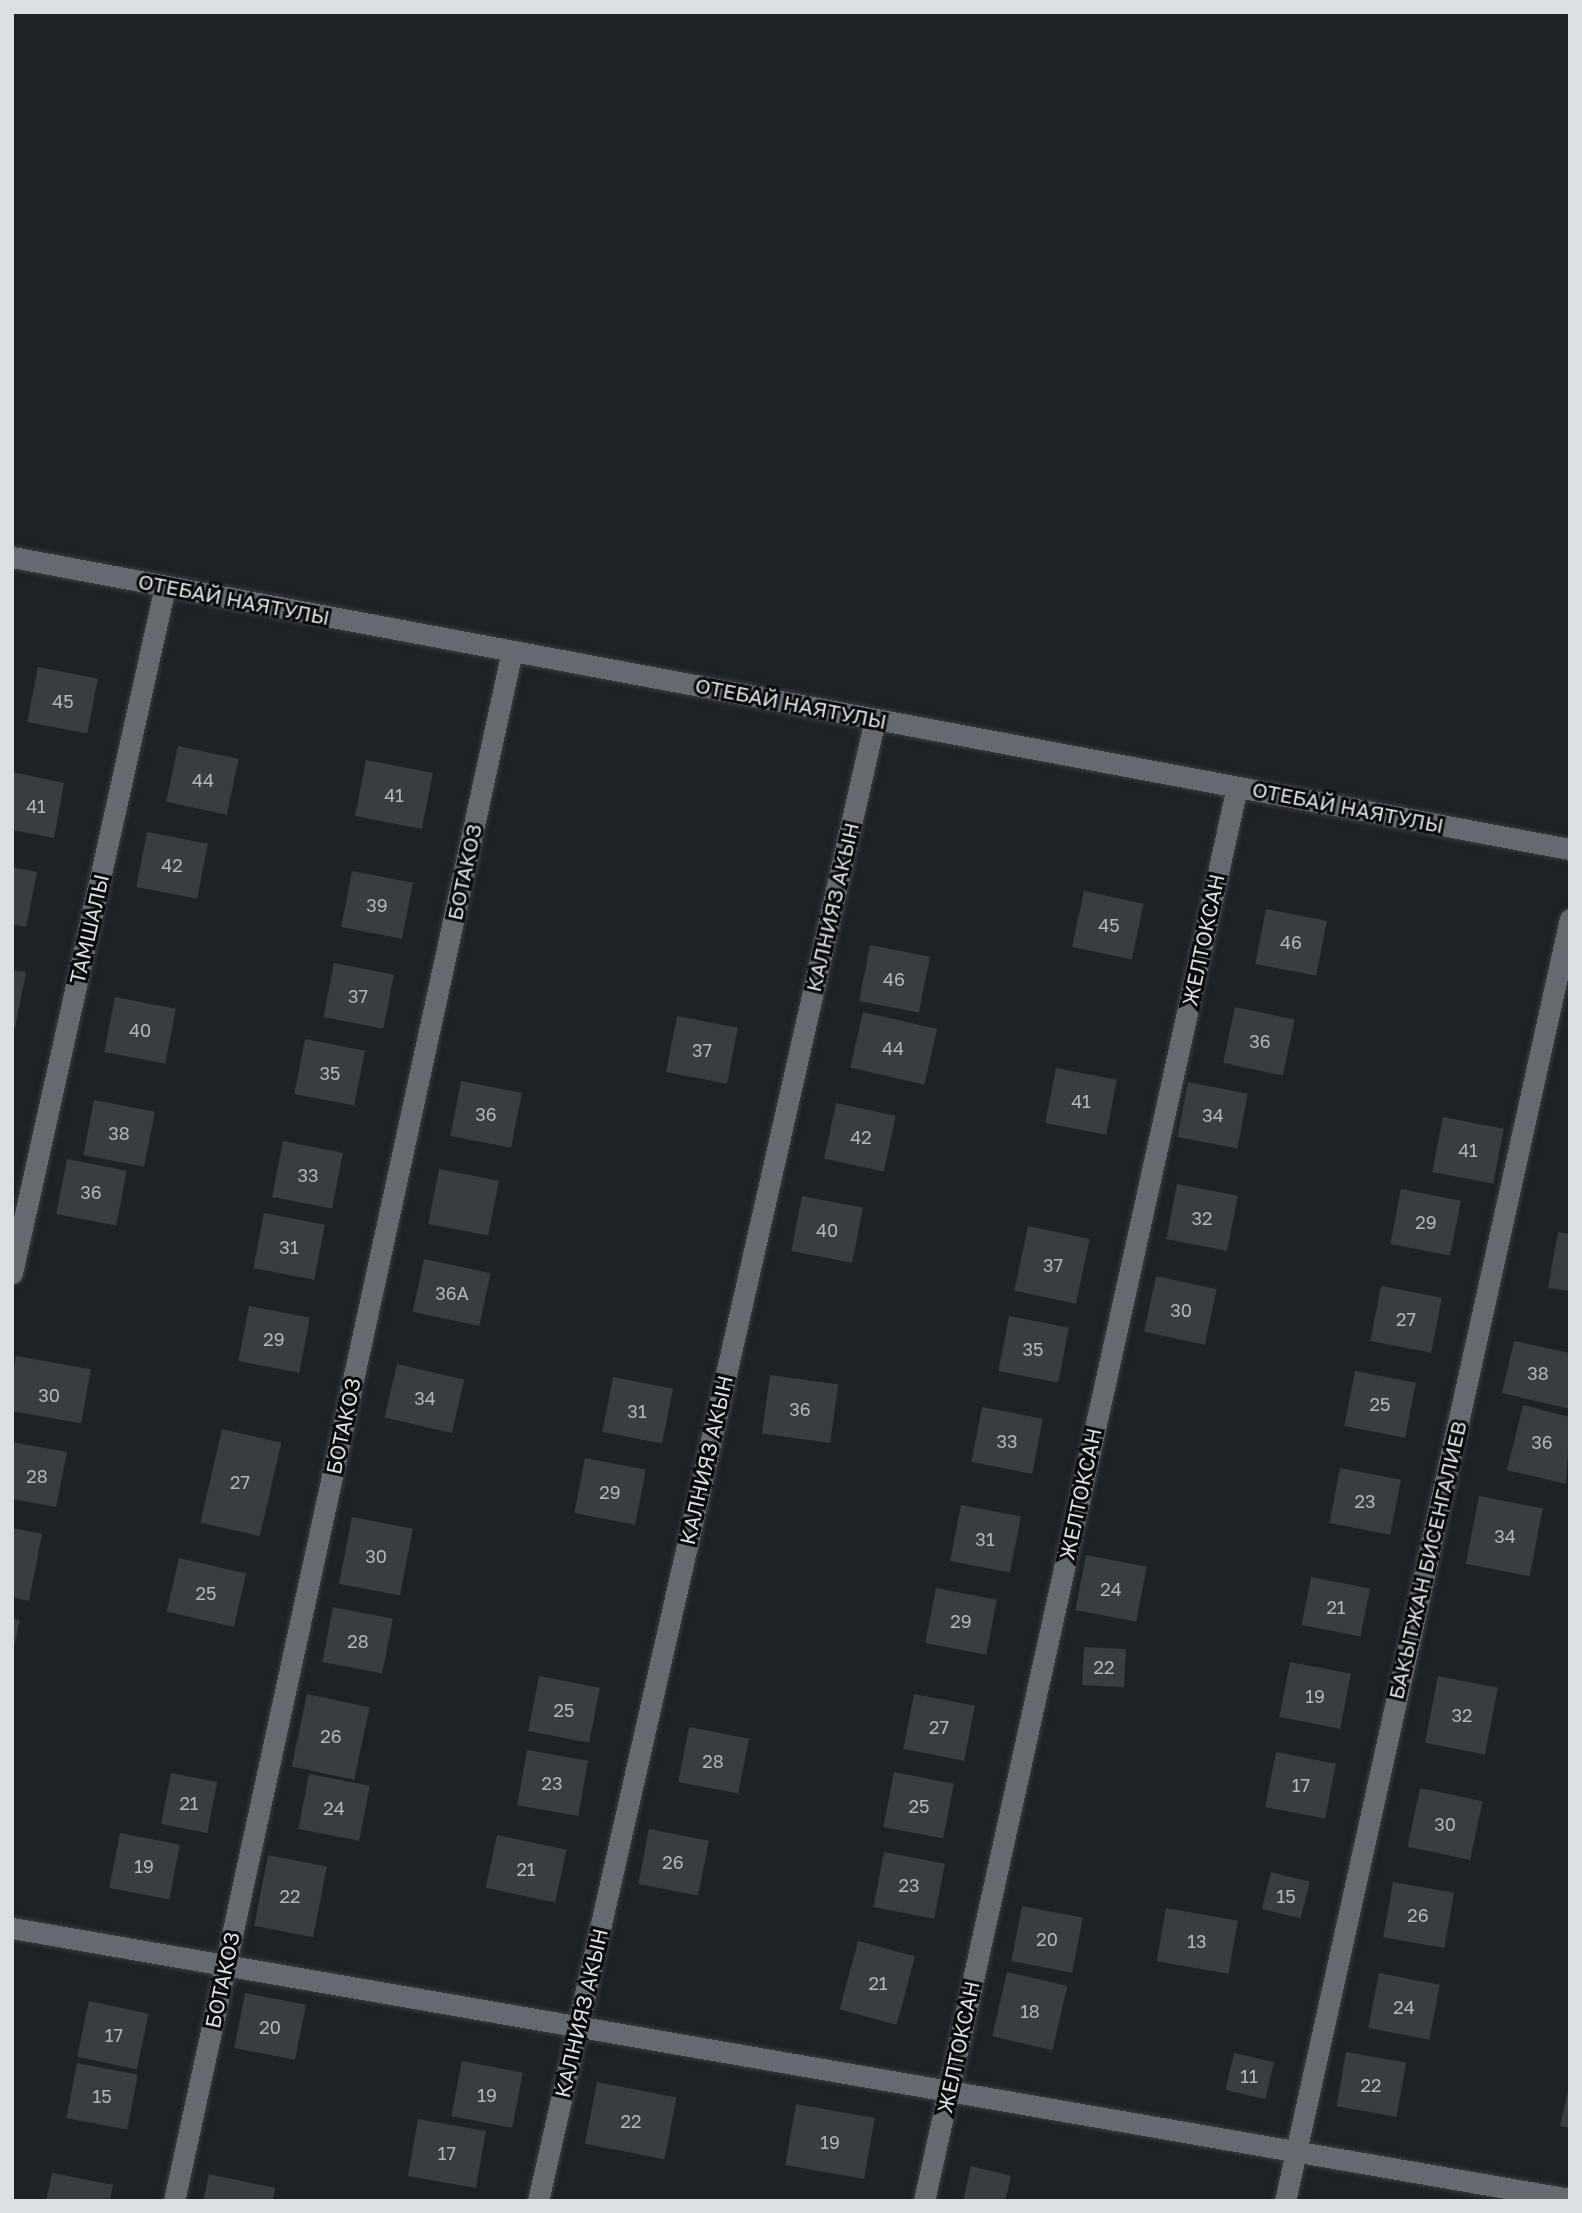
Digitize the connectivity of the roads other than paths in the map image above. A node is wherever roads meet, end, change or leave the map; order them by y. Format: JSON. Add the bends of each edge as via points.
{"nodes":[{"id":1,"x":12,"y":557,"type":"edge"},
{"id":2,"x":165,"y":586,"type":"junction"},
{"id":3,"x":512,"y":651,"type":"junction"},
{"id":4,"x":875,"y":719,"type":"junction"},
{"id":5,"x":1237,"y":787,"type":"junction"},
{"id":6,"x":1570,"y":849,"type":"edge"},
{"id":7,"x":1570,"y":919,"type":"edge"},
{"id":8,"x":12,"y":1273,"type":"edge"},
{"id":9,"x":12,"y":1928,"type":"edge"},
{"id":10,"x":225,"y":1969,"type":"junction"},
{"id":11,"x":577,"y":2029,"type":"junction"},
{"id":12,"x":949,"y":2089,"type":"junction"},
{"id":13,"x":1295,"y":2153,"type":"junction"},
{"id":14,"x":1570,"y":2199,"type":"edge"},
{"id":15,"x":174,"y":2201,"type":"edge"},
{"id":16,"x":538,"y":2201,"type":"edge"},
{"id":17,"x":924,"y":2201,"type":"edge"},
{"id":18,"x":1284,"y":2201,"type":"edge"}],
"edges":[{"from":1,"to":2,"type":"street","name":"ОТЕБАЙ НАЯТУЛЫ"},
{"from":2,"to":3,"type":"street","name":"ОТЕБАЙ НАЯТУЛЫ"},
{"from":2,"to":8,"type":"street","name":"ТАМШАЛЫ"},
{"from":3,"to":4,"type":"street","name":"ОТЕБАЙ НАЯТУЛЫ"},
{"from":3,"to":10,"type":"street","name":"БОТАКОЗ"},
{"from":4,"to":5,"type":"street","name":"ОТЕБАЙ НАЯТУЛЫ"},
{"from":4,"to":11,"type":"street","name":"КАЛНИЯЗ АКЫН"},
{"from":5,"to":6,"type":"street","name":"ОТЕБАЙ НАЯТУЛЫ"},
{"from":5,"to":12,"type":"street","name":"ЖЕЛТОКСАН"},
{"from":7,"to":13,"type":"street","name":"БАКЫТЖАН БИСЕНГАЛИЕВ"},
{"from":9,"to":10,"type":"street"},
{"from":10,"to":11,"type":"street"},
{"from":10,"to":15,"type":"street","name":"БОТАКОЗ"},
{"from":11,"to":12,"type":"street"},
{"from":11,"to":16,"type":"street","name":"КАЛНИЯЗ АКЫН"},
{"from":12,"to":13,"type":"street"},
{"from":12,"to":17,"type":"street","name":"ЖЕЛТОКСАН"},
{"from":13,"to":14,"type":"street"},
{"from":13,"to":18,"type":"street","name":"БАКЫТЖАН БИСЕНГАЛИЕВ"}]}
